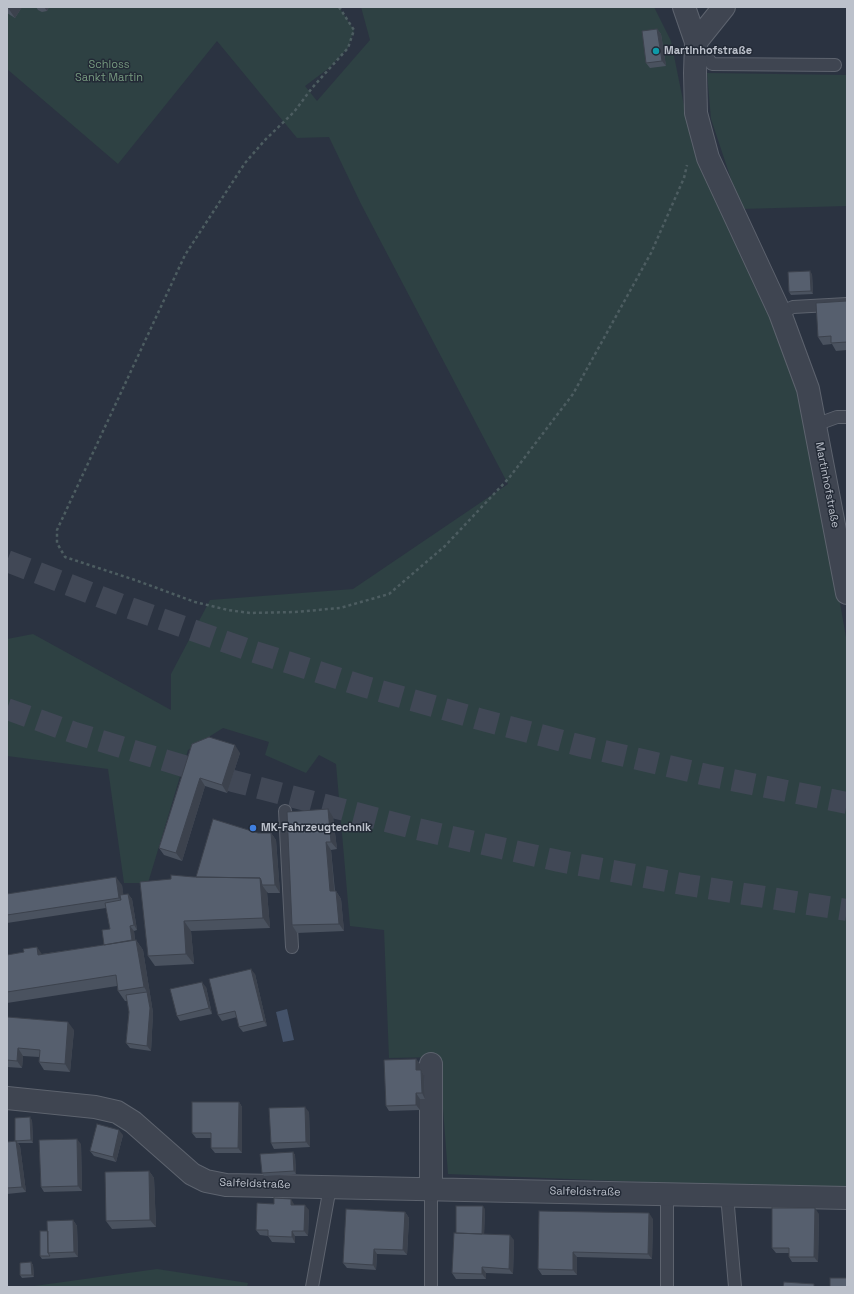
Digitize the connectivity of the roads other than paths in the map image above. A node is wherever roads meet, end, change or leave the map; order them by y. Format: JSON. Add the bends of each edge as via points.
{"nodes":[{"id":1,"x":684,"y":7,"type":"edge"},
{"id":2,"x":724,"y":7,"type":"edge"},
{"id":3,"x":696,"y":42,"type":"junction"},
{"id":4,"x":835,"y":65,"type":"dead end"},
{"id":5,"x":847,"y":304,"type":"edge"},
{"id":6,"x":780,"y":313,"type":"junction"},
{"id":7,"x":847,"y":417,"type":"edge"},
{"id":8,"x":815,"y":425,"type":"junction"},
{"id":9,"x":844,"y":559,"type":"edge"},
{"id":10,"x":847,"y":593,"type":"edge"},
{"id":11,"x":285,"y":811,"type":"dead end"},
{"id":12,"x":292,"y":947,"type":"dead end"},
{"id":13,"x":431,"y":1064,"type":"dead end"},
{"id":14,"x":7,"y":1098,"type":"edge"},
{"id":15,"x":330,"y":1187,"type":"junction"},
{"id":16,"x":431,"y":1189,"type":"junction"},
{"id":17,"x":666,"y":1194,"type":"junction"},
{"id":18,"x":727,"y":1195,"type":"junction"},
{"id":19,"x":847,"y":1198,"type":"edge"},
{"id":20,"x":312,"y":1287,"type":"edge"},
{"id":21,"x":431,"y":1287,"type":"edge"},
{"id":22,"x":667,"y":1287,"type":"edge"},
{"id":23,"x":735,"y":1287,"type":"edge"}],
"edges":[{"from":1,"to":3,"type":"street","name":"Martinhofstraße"},
{"from":2,"to":3,"type":"street"},
{"from":3,"to":4,"type":"lane","via":[[712,64]]},
{"from":3,"to":6,"type":"street","name":"Martinhofstraße","via":[[696,113],[708,158]]},
{"from":5,"to":6,"type":"lane","via":[[793,307]]},
{"from":6,"to":8,"type":"street","name":"Martinhofstraße","via":[[808,389]]},
{"from":7,"to":8,"type":"lane"},
{"from":8,"to":9,"type":"street","name":"Martinhofstraße"},
{"from":9,"to":10,"type":"street","name":"Martinhofstraße"},
{"from":11,"to":12,"type":"lane"},
{"from":13,"to":16,"type":"street"},
{"from":14,"to":15,"type":"street","name":"Salfeldstraße","via":[[95,1107],[117,1112],[133,1122],[192,1174],[206,1181],[226,1185]]},
{"from":15,"to":16,"type":"street","name":"Salfeldstraße"},
{"from":15,"to":20,"type":"lane"},
{"from":16,"to":17,"type":"street","name":"Salfeldstraße"},
{"from":16,"to":21,"type":"lane"},
{"from":17,"to":18,"type":"street","name":"Salfeldstraße"},
{"from":17,"to":22,"type":"lane"},
{"from":18,"to":19,"type":"street","name":"Salfeldstraße"},
{"from":18,"to":23,"type":"lane"}]}
